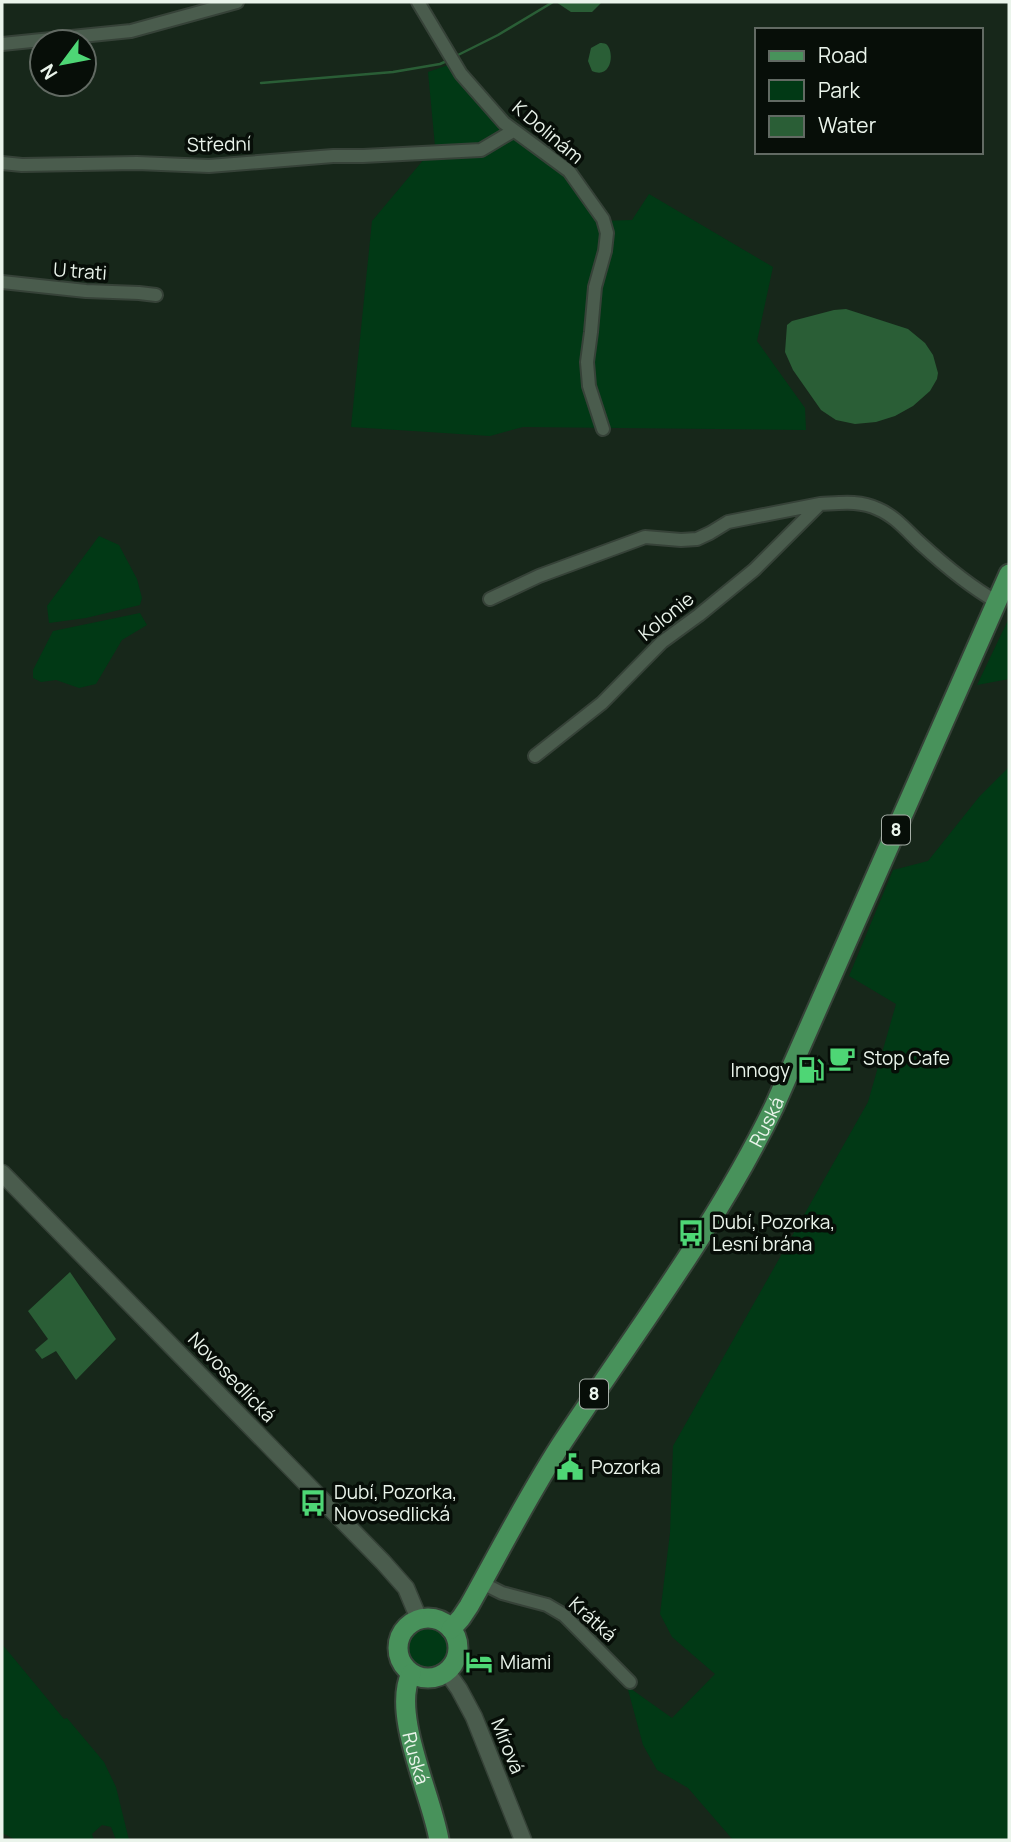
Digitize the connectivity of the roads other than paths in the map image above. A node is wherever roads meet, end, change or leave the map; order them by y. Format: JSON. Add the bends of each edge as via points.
{"nodes":[{"id":1,"x":237,"y":2,"type":"edge"},
{"id":2,"x":418,"y":2,"type":"edge"},
{"id":3,"x":2,"y":44,"type":"edge"},
{"id":4,"x":513,"y":131,"type":"junction"},
{"id":5,"x":2,"y":163,"type":"edge"},
{"id":6,"x":2,"y":282,"type":"edge"},
{"id":7,"x":156,"y":295,"type":"dead end"},
{"id":8,"x":603,"y":429,"type":"dead end"},
{"id":9,"x":820,"y":504,"type":"junction"},
{"id":10,"x":1009,"y":574,"type":"edge"},
{"id":11,"x":490,"y":599,"type":"dead end"},
{"id":12,"x":997,"y":602,"type":"junction"},
{"id":13,"x":535,"y":756,"type":"dead end"},
{"id":14,"x":2,"y":1172,"type":"edge"},
{"id":15,"x":482,"y":1583,"type":"junction"},
{"id":16,"x":419,"y":1619,"type":"junction"},
{"id":17,"x":451,"y":1629,"type":"junction"},
{"id":18,"x":447,"y":1672,"type":"junction"},
{"id":19,"x":411,"y":1674,"type":"junction"},
{"id":20,"x":630,"y":1682,"type":"dead end"},
{"id":21,"x":439,"y":1840,"type":"edge"},
{"id":22,"x":523,"y":1840,"type":"edge"}],
"edges":[{"from":1,"to":3,"type":"street","via":[[131,31]]},
{"from":2,"to":4,"type":"street","name":"K Dolinám","via":[[461,74]]},
{"from":4,"to":5,"type":"street","name":"Střední","via":[[481,150],[209,166]]},
{"from":4,"to":8,"type":"street","name":"K Dolinám","via":[[569,171],[603,219],[605,251],[594,287],[587,362],[589,386]]},
{"from":6,"to":7,"type":"street","name":"U trati"},
{"from":9,"to":11,"type":"street","via":[[728,523],[697,539],[645,537]]},
{"from":9,"to":12,"type":"street","via":[[853,502],[877,508]]},
{"from":9,"to":13,"type":"street","name":"Kolonie","via":[[754,570],[662,642],[602,702]]},
{"from":10,"to":12,"type":"main road","name":"Ruská","number":"8"},
{"from":12,"to":15,"type":"main road","name":"Ruská","number":"8","via":[[745,1165],[562,1442]]},
{"from":14,"to":16,"type":"street","name":"Novosedlická","via":[[383,1562],[408,1592]]},
{"from":15,"to":17,"type":"main road","name":"Ruská","number":"8"},
{"from":15,"to":20,"type":"street","name":"Krátká","via":[[564,1615]]},
{"from":16,"to":17,"type":"main road","via":[[437,1619]]},
{"from":16,"to":19,"type":"main road","via":[[398,1639],[399,1659]]},
{"from":17,"to":18,"type":"main road","via":[[458,1654]]},
{"from":18,"to":19,"type":"main road","via":[[428,1678]]},
{"from":18,"to":22,"type":"street","name":"Mírová","via":[[474,1717]]},
{"from":19,"to":21,"type":"main road","name":"Ruská","via":[[406,1696],[409,1727]]}]}
